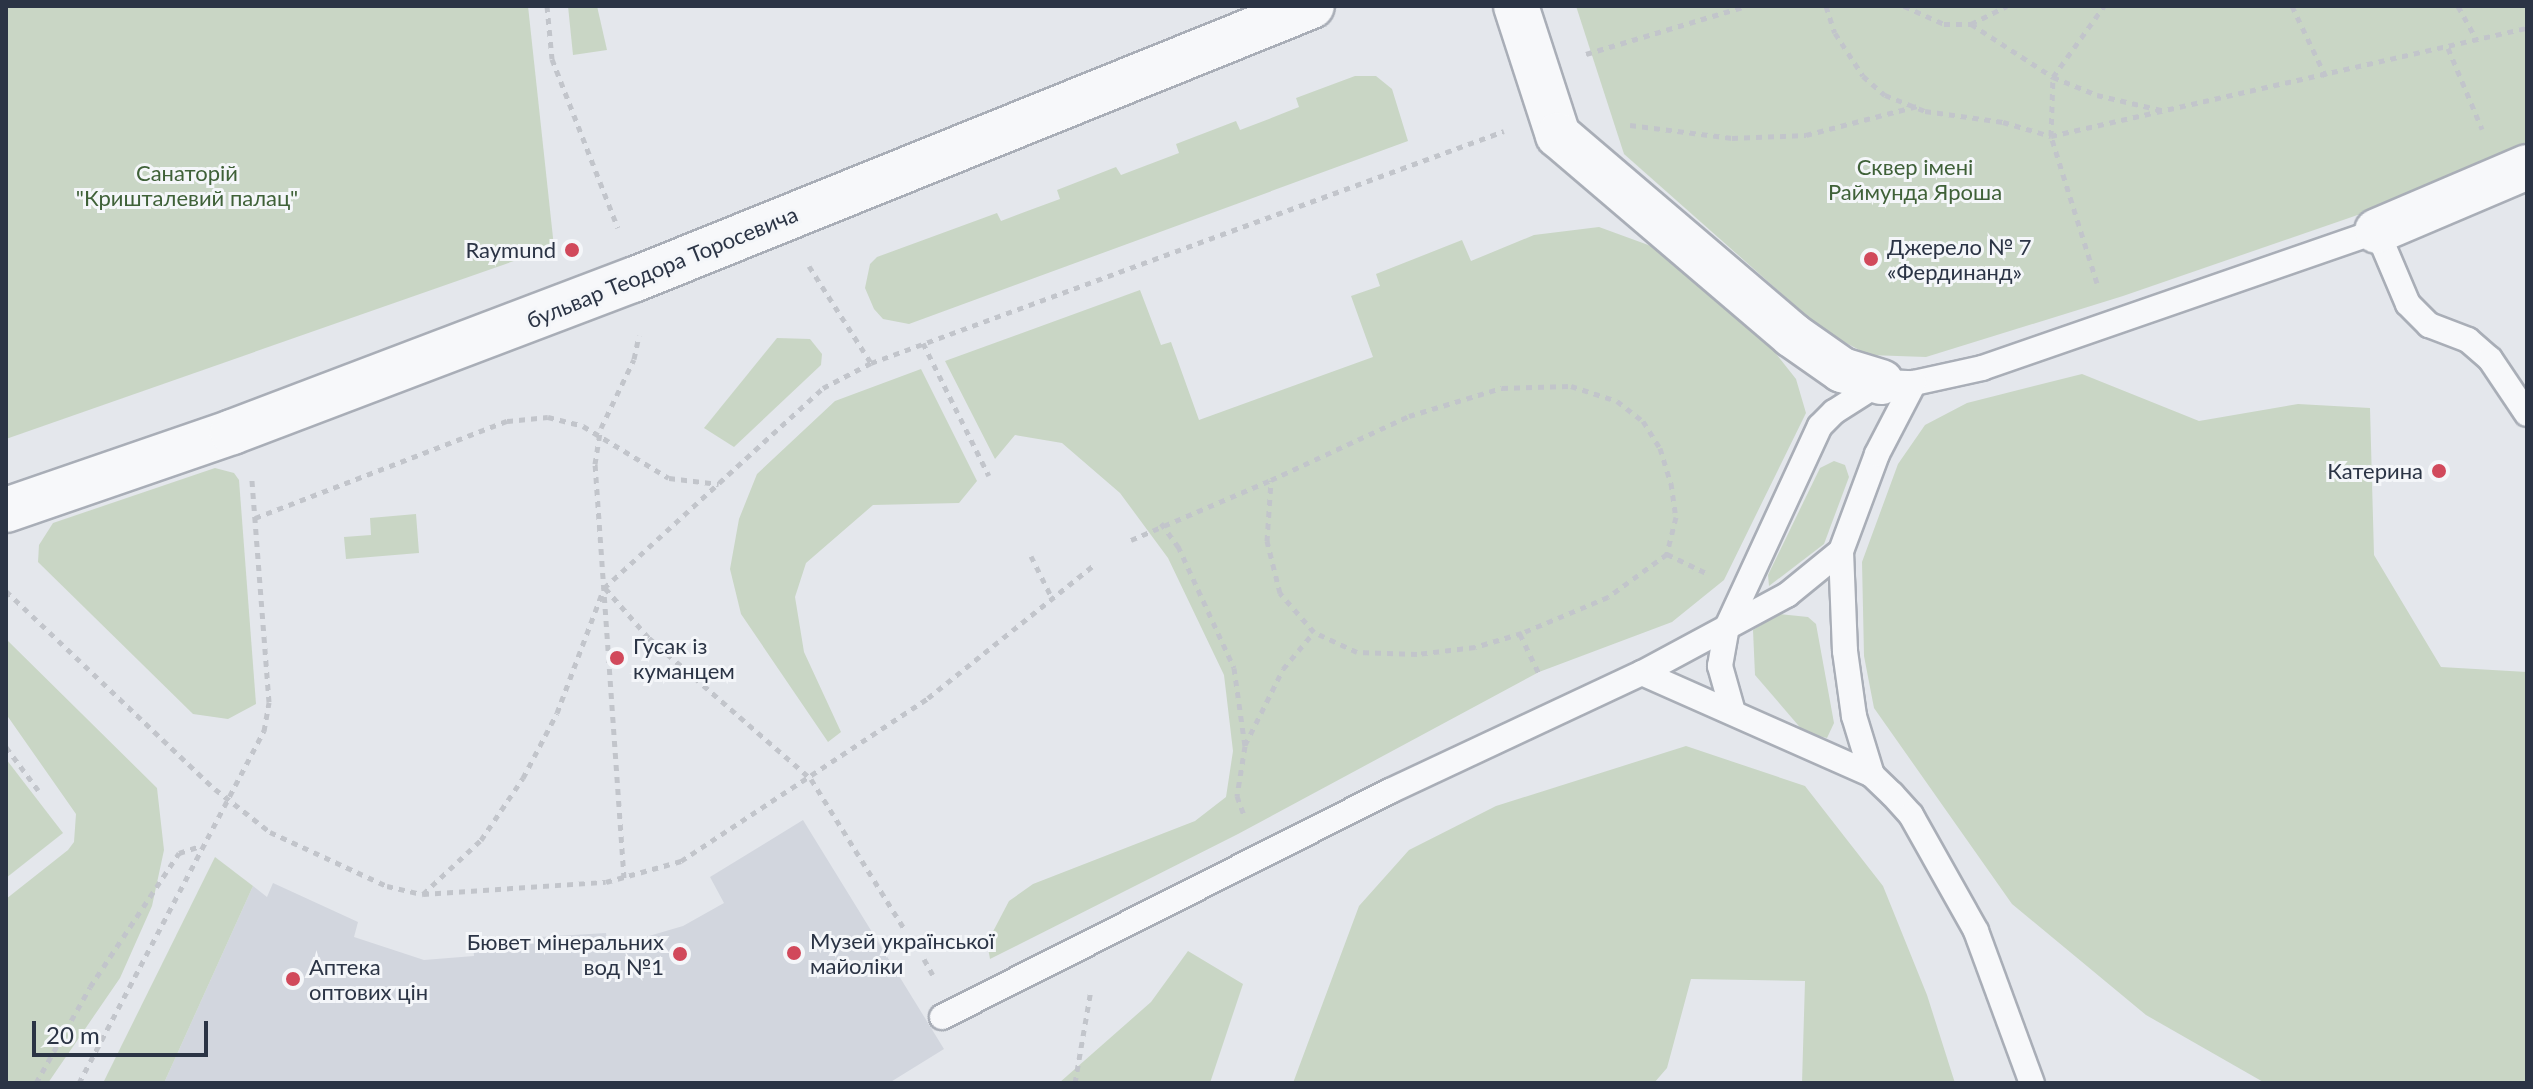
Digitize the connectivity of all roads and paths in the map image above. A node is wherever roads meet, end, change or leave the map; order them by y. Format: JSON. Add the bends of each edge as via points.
{"nodes":[{"id":1,"x":547,"y":6,"type":"edge"},
{"id":2,"x":1312,"y":6,"type":"edge"},
{"id":3,"x":1516,"y":6,"type":"edge"},
{"id":4,"x":1746,"y":6,"type":"edge"},
{"id":5,"x":1826,"y":6,"type":"edge"},
{"id":6,"x":1904,"y":6,"type":"edge"},
{"id":7,"x":2007,"y":6,"type":"edge"},
{"id":8,"x":2104,"y":6,"type":"edge"},
{"id":9,"x":2292,"y":6,"type":"edge"},
{"id":10,"x":2458,"y":6,"type":"edge"},
{"id":11,"x":1971,"y":24,"type":"junction"},
{"id":12,"x":2527,"y":28,"type":"edge"},
{"id":13,"x":2477,"y":41,"type":"junction"},
{"id":14,"x":2448,"y":48,"type":"junction"},
{"id":15,"x":1537,"y":70,"type":"junction"},
{"id":16,"x":2053,"y":77,"type":"junction"},
{"id":17,"x":2326,"y":77,"type":"junction"},
{"id":18,"x":1917,"y":106,"type":"junction"},
{"id":19,"x":2170,"y":112,"type":"junction"},
{"id":20,"x":1551,"y":113,"type":"junction"},
{"id":21,"x":2051,"y":136,"type":"junction"},
{"id":22,"x":2515,"y":172,"type":"edge"},
{"id":23,"x":2377,"y":231,"type":"junction"},
{"id":24,"x":633,"y":280,"type":"junction"},
{"id":25,"x":824,"y":294,"type":"dead end"},
{"id":26,"x":2110,"y":325,"type":"junction"},
{"id":27,"x":923,"y":343,"type":"junction"},
{"id":28,"x":871,"y":363,"type":"junction"},
{"id":29,"x":1898,"y":382,"type":"junction"},
{"id":30,"x":622,"y":387,"type":"dead end"},
{"id":31,"x":2527,"y":414,"type":"edge"},
{"id":32,"x":248,"y":426,"type":"junction"},
{"id":33,"x":599,"y":437,"type":"junction"},
{"id":34,"x":989,"y":476,"type":"dead end"},
{"id":35,"x":1271,"y":480,"type":"junction"},
{"id":36,"x":719,"y":484,"type":"junction"},
{"id":37,"x":6,"y":510,"type":"edge"},
{"id":38,"x":255,"y":518,"type":"junction"},
{"id":39,"x":1161,"y":523,"type":"junction"},
{"id":40,"x":1131,"y":540,"type":"dead end"},
{"id":41,"x":1841,"y":551,"type":"junction"},
{"id":42,"x":1031,"y":556,"type":"dead end"},
{"id":43,"x":1093,"y":566,"type":"dead end"},
{"id":44,"x":604,"y":588,"type":"junction"},
{"id":45,"x":6,"y":591,"type":"edge"},
{"id":46,"x":1052,"y":598,"type":"junction"},
{"id":47,"x":1727,"y":627,"type":"junction"},
{"id":48,"x":1314,"y":632,"type":"junction"},
{"id":49,"x":1642,"y":673,"type":"junction"},
{"id":50,"x":1733,"y":712,"type":"junction"},
{"id":51,"x":1245,"y":746,"type":"junction"},
{"id":52,"x":6,"y":747,"type":"edge"},
{"id":53,"x":1872,"y":775,"type":"junction"},
{"id":54,"x":811,"y":779,"type":"junction"},
{"id":55,"x":38,"y":790,"type":"dead end"},
{"id":56,"x":1237,"y":796,"type":"dead end"},
{"id":57,"x":228,"y":800,"type":"junction"},
{"id":58,"x":201,"y":846,"type":"junction"},
{"id":59,"x":624,"y":878,"type":"junction"},
{"id":60,"x":423,"y":894,"type":"junction"},
{"id":61,"x":905,"y":930,"type":"dead end"},
{"id":62,"x":942,"y":1017,"type":"dead end"},
{"id":63,"x":1086,"y":1017,"type":"dead end"},
{"id":64,"x":36,"y":1083,"type":"edge"},
{"id":65,"x":79,"y":1083,"type":"edge"},
{"id":66,"x":1075,"y":1083,"type":"edge"},
{"id":67,"x":2032,"y":1083,"type":"edge"}],
"edges":[{"from":1,"to":24,"type":"path","via":[[552,59]]},
{"from":2,"to":24,"type":"street","name":"бульвар Теодора Торосевича"},
{"from":3,"to":15,"type":"street"},
{"from":4,"to":15,"type":"path"},
{"from":5,"to":18,"type":"path","via":[[1835,33],[1863,76],[1885,95]]},
{"from":6,"to":11,"type":"path","via":[[1944,24]]},
{"from":7,"to":11,"type":"path"},
{"from":8,"to":16,"type":"path"},
{"from":9,"to":17,"type":"path"},
{"from":10,"to":13,"type":"path"},
{"from":11,"to":16,"type":"path"},
{"from":12,"to":13,"type":"path"},
{"from":13,"to":14,"type":"path"},
{"from":14,"to":17,"type":"path"},
{"from":14,"to":22,"type":"path"},
{"from":15,"to":20,"type":"street"},
{"from":16,"to":19,"type":"path","via":[[2097,95]]},
{"from":16,"to":21,"type":"path"},
{"from":17,"to":19,"type":"path"},
{"from":18,"to":20,"type":"path","via":[[1806,135],[1732,138]]},
{"from":18,"to":21,"type":"path"},
{"from":19,"to":21,"type":"path"},
{"from":20,"to":27,"type":"path"},
{"from":20,"to":29,"type":"street","via":[[1558,135],[1792,335],[1842,370]]},
{"from":21,"to":26,"type":"path"},
{"from":22,"to":23,"type":"street"},
{"from":23,"to":26,"type":"lane"},
{"from":23,"to":31,"type":"lane","via":[[2408,304],[2429,325],[2468,340],[2490,359]]},
{"from":24,"to":32,"type":"street","name":"бульвар Теодора Торосевича"},
{"from":25,"to":28,"type":"path"},
{"from":26,"to":29,"type":"lane","via":[[1982,368]]},
{"from":27,"to":28,"type":"path"},
{"from":27,"to":34,"type":"path"},
{"from":28,"to":36,"type":"path","via":[[823,388]]},
{"from":29,"to":41,"type":"lane"},
{"from":29,"to":47,"type":"lane","via":[[1834,412],[1820,426]]},
{"from":30,"to":33,"type":"path"},
{"from":32,"to":37,"type":"street","name":"бульвар Теодора Торосевича"},
{"from":32,"to":38,"type":"path"},
{"from":33,"to":36,"type":"path","via":[[669,478]]},
{"from":33,"to":38,"type":"path","via":[[583,426],[548,417],[507,421]]},
{"from":33,"to":44,"type":"path","via":[[595,464]]},
{"from":35,"to":39,"type":"path"},
{"from":35,"to":48,"type":"path","via":[[1267,541],[1280,593]]},
{"from":35,"to":48,"type":"path","via":[[1409,416],[1502,388],[1571,386],[1617,401],[1643,421],[1660,448],[1671,483],[1676,517],[1667,554],[1608,597],[1537,627],[1475,647],[1417,654],[1357,652]]},
{"from":36,"to":44,"type":"path"},
{"from":38,"to":57,"type":"path","via":[[269,702],[264,731]]},
{"from":39,"to":40,"type":"path"},
{"from":39,"to":51,"type":"path","via":[[1178,546],[1234,668]]},
{"from":41,"to":47,"type":"lane","via":[[1787,595]]},
{"from":41,"to":53,"type":"lane","via":[[1845,651],[1854,716]]},
{"from":42,"to":46,"type":"path"},
{"from":43,"to":46,"type":"path"},
{"from":44,"to":54,"type":"path","via":[[649,638]]},
{"from":44,"to":59,"type":"path"},
{"from":44,"to":60,"type":"path","via":[[557,713],[523,778],[481,840]]},
{"from":45,"to":57,"type":"path"},
{"from":46,"to":54,"type":"path","via":[[928,698]]},
{"from":47,"to":49,"type":"lane"},
{"from":47,"to":50,"type":"lane","via":[[1720,666]]},
{"from":48,"to":51,"type":"path","via":[[1283,669]]},
{"from":49,"to":50,"type":"lane"},
{"from":49,"to":62,"type":"lane","via":[[1390,791]]},
{"from":50,"to":53,"type":"lane"},
{"from":51,"to":56,"type":"path"},
{"from":52,"to":55,"type":"path"},
{"from":53,"to":67,"type":"lane","via":[[1911,815],[1976,931]]},
{"from":54,"to":59,"type":"path","via":[[681,861]]},
{"from":54,"to":61,"type":"path"},
{"from":57,"to":58,"type":"path"},
{"from":57,"to":60,"type":"path","via":[[299,847],[387,886]]},
{"from":58,"to":64,"type":"path","via":[[179,853],[90,987]]},
{"from":58,"to":65,"type":"path"},
{"from":59,"to":60,"type":"path"},
{"from":63,"to":66,"type":"path"}]}
